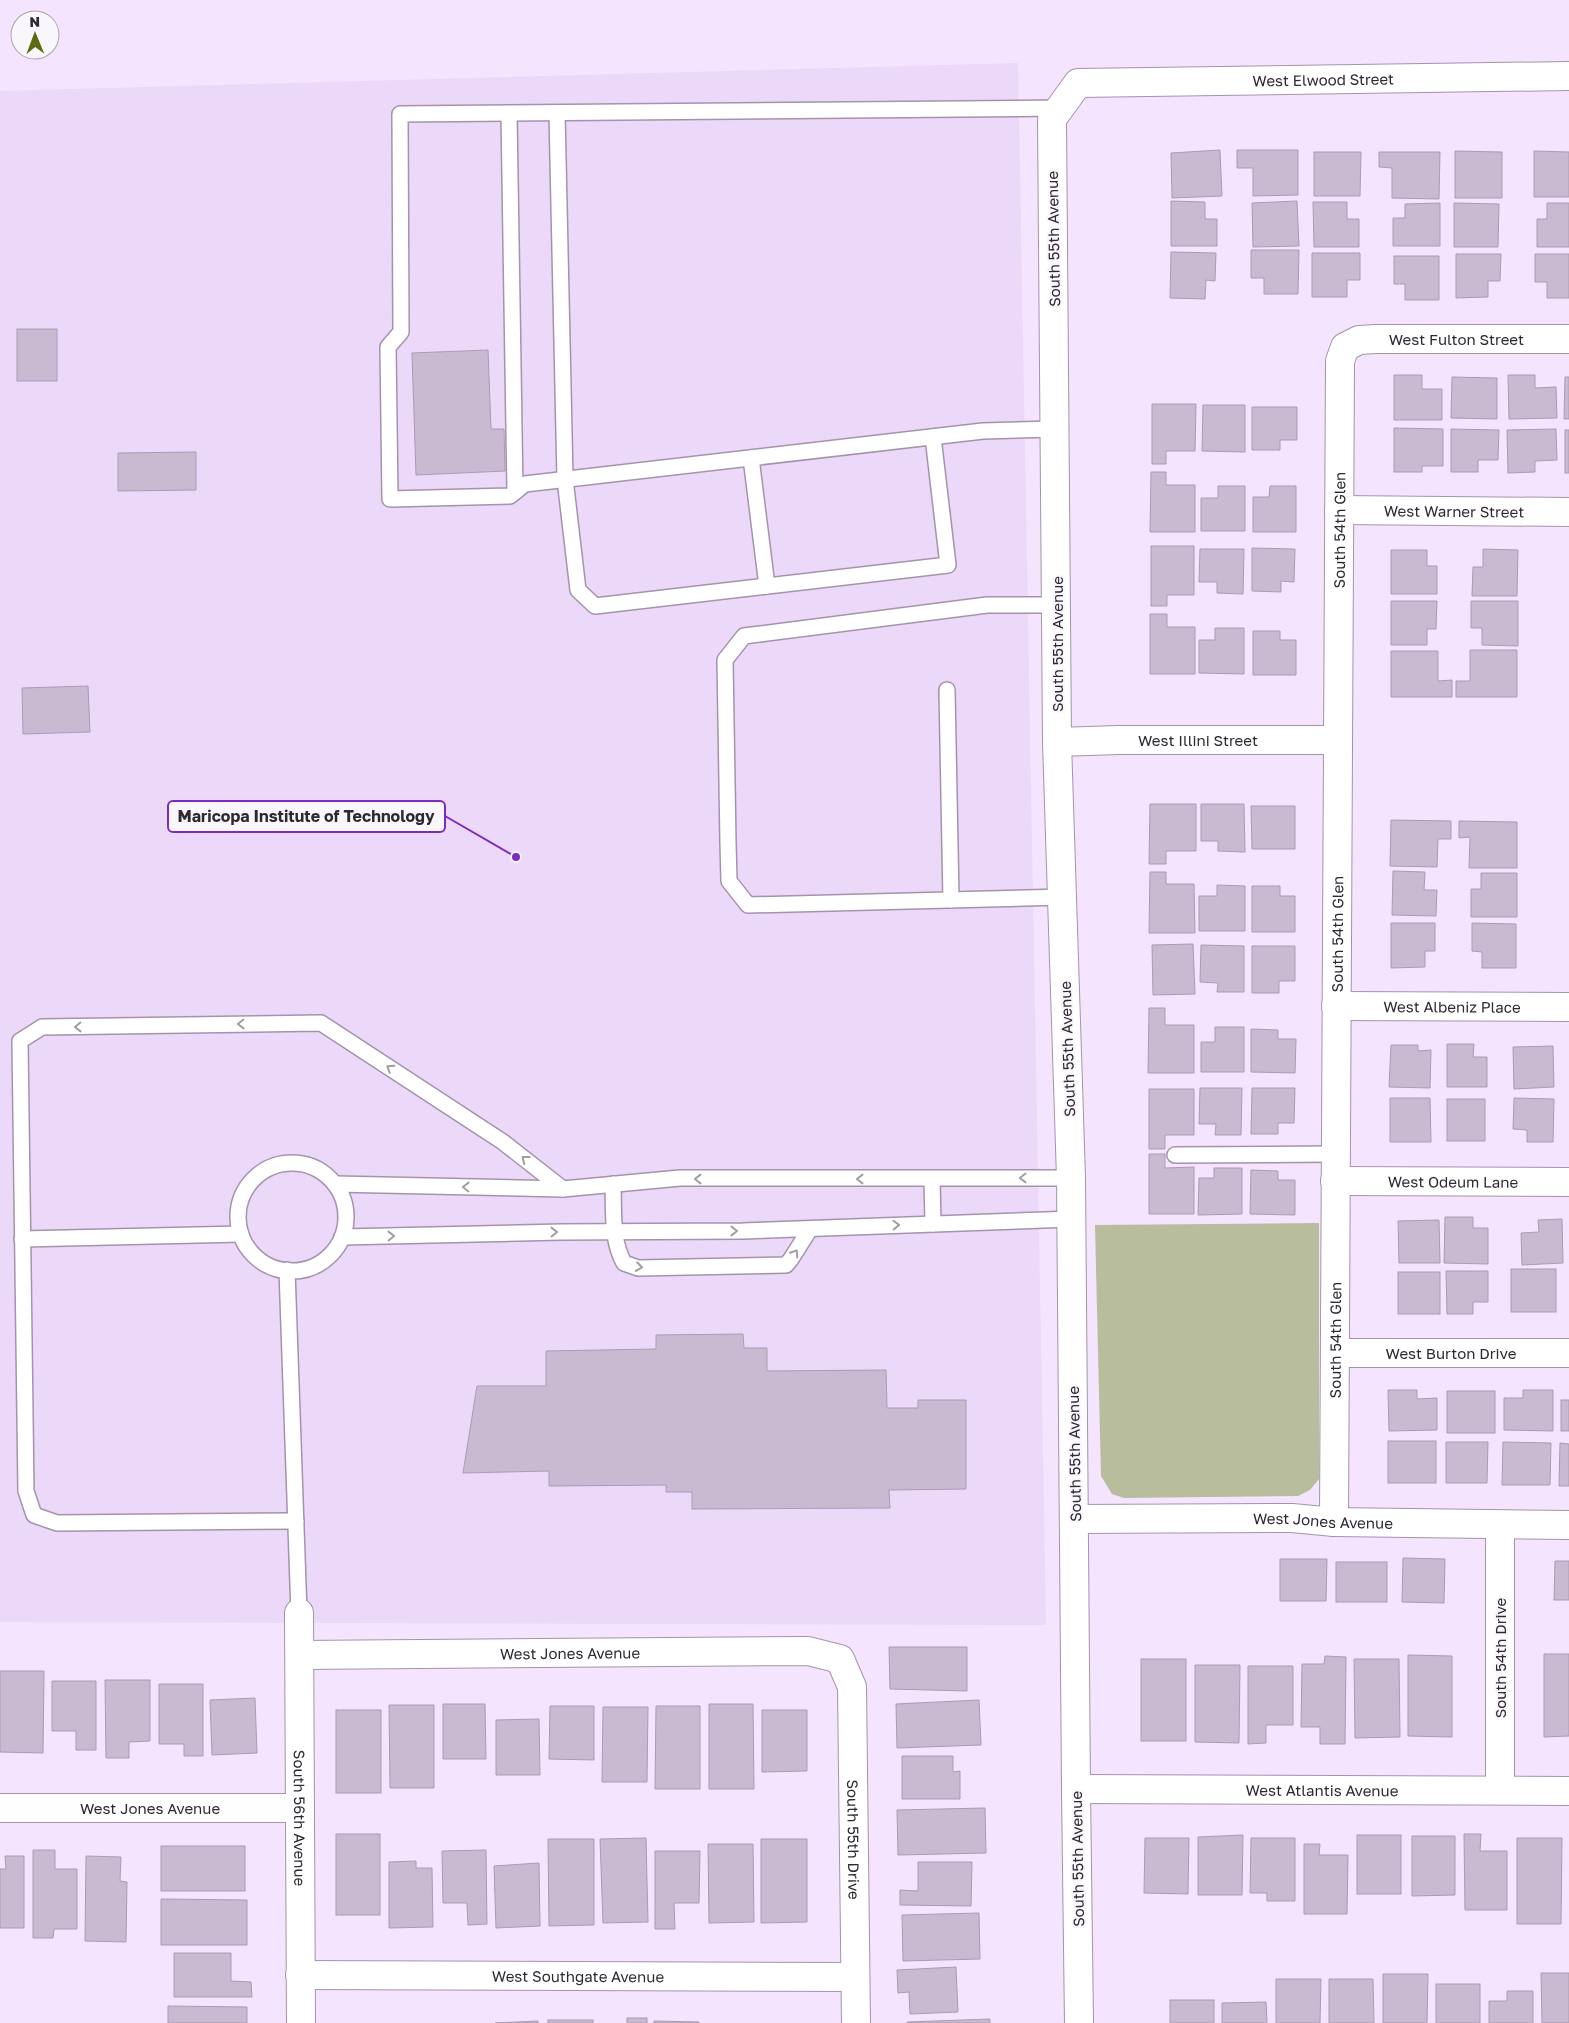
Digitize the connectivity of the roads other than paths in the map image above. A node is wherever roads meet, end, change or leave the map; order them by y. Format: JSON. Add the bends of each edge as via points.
{"nodes":[{"id":1,"x":1569,"y":76,"type":"edge"},
{"id":2,"x":1078,"y":83,"type":"joint"},
{"id":3,"x":1060,"y":108,"type":"junction"},
{"id":4,"x":557,"y":113,"type":"junction"},
{"id":5,"x":509,"y":114,"type":"junction"},
{"id":6,"x":1569,"y":339,"type":"edge"},
{"id":7,"x":1346,"y":347,"type":"joint"},
{"id":8,"x":1055,"y":428,"type":"junction"},
{"id":9,"x":933,"y":437,"type":"junction"},
{"id":10,"x":751,"y":458,"type":"junction"},
{"id":11,"x":566,"y":479,"type":"junction"},
{"id":12,"x":516,"y":492,"type":"junction"},
{"id":13,"x":1339,"y":510,"type":"junction"},
{"id":14,"x":1569,"y":512,"type":"edge"},
{"id":15,"x":767,"y":586,"type":"junction"},
{"id":16,"x":1056,"y":605,"type":"junction"},
{"id":17,"x":947,"y":690,"type":"dead end"},
{"id":18,"x":1338,"y":740,"type":"junction"},
{"id":19,"x":1057,"y":742,"type":"junction"},
{"id":20,"x":1062,"y":897,"type":"junction"},
{"id":21,"x":951,"y":900,"type":"junction"},
{"id":22,"x":1336,"y":1006,"type":"junction"},
{"id":23,"x":1569,"y":1007,"type":"edge"},
{"id":24,"x":1335,"y":1154,"type":"junction"},
{"id":25,"x":1175,"y":1155,"type":"dead end"},
{"id":26,"x":1071,"y":1178,"type":"junction"},
{"id":27,"x":932,"y":1179,"type":"junction"},
{"id":28,"x":1335,"y":1181,"type":"junction"},
{"id":29,"x":1569,"y":1182,"type":"edge"},
{"id":30,"x":335,"y":1184,"type":"junction"},
{"id":31,"x":613,"y":1184,"type":"junction"},
{"id":32,"x":563,"y":1189,"type":"junction"},
{"id":33,"x":1072,"y":1219,"type":"junction"},
{"id":34,"x":933,"y":1224,"type":"junction"},
{"id":35,"x":810,"y":1229,"type":"junction"},
{"id":36,"x":614,"y":1232,"type":"junction"},
{"id":37,"x":240,"y":1234,"type":"junction"},
{"id":38,"x":342,"y":1237,"type":"junction"},
{"id":39,"x":22,"y":1240,"type":"junction"},
{"id":40,"x":287,"y":1270,"type":"junction"},
{"id":41,"x":1334,"y":1353,"type":"junction"},
{"id":42,"x":1569,"y":1353,"type":"edge"},
{"id":43,"x":1075,"y":1519,"type":"junction"},
{"id":44,"x":296,"y":1521,"type":"junction"},
{"id":45,"x":1334,"y":1522,"type":"junction"},
{"id":46,"x":1500,"y":1525,"type":"junction"},
{"id":47,"x":1569,"y":1525,"type":"edge"},
{"id":48,"x":299,"y":1613,"type":"joint"},
{"id":49,"x":300,"y":1655,"type":"junction"},
{"id":50,"x":840,"y":1659,"type":"joint"},
{"id":51,"x":1076,"y":1789,"type":"junction"},
{"id":52,"x":1500,"y":1790,"type":"junction"},
{"id":53,"x":1569,"y":1791,"type":"edge"},
{"id":54,"x":0,"y":1808,"type":"edge"},
{"id":55,"x":300,"y":1808,"type":"junction"},
{"id":56,"x":300,"y":1975,"type":"junction"},
{"id":57,"x":855,"y":1976,"type":"junction"},
{"id":58,"x":301,"y":2023,"type":"edge"},
{"id":59,"x":856,"y":2023,"type":"edge"},
{"id":60,"x":1079,"y":2023,"type":"edge"}],
"edges":[{"from":1,"to":2,"type":"street","name":"West Elwood Street"},
{"from":2,"to":3,"type":"street","name":"South 55th Avenue"},
{"from":3,"to":4,"type":"lane"},
{"from":3,"to":8,"type":"street","name":"South 55th Avenue","via":[[1052,119]]},
{"from":4,"to":5,"type":"lane"},
{"from":4,"to":11,"type":"lane"},
{"from":5,"to":12,"type":"lane"},
{"from":5,"to":12,"type":"lane","via":[[400,114],[401,332],[388,347],[390,499],[510,496]]},
{"from":6,"to":7,"type":"street","name":"West Fulton Street","via":[[1376,338],[1359,340]]},
{"from":7,"to":13,"type":"street","name":"South 54th Glen","via":[[1340,361]]},
{"from":8,"to":9,"type":"lane"},
{"from":8,"to":16,"type":"street","name":"South 55th Avenue"},
{"from":9,"to":10,"type":"lane"},
{"from":9,"to":15,"type":"lane","via":[[948,565]]},
{"from":10,"to":11,"type":"lane"},
{"from":10,"to":15,"type":"lane"},
{"from":11,"to":12,"type":"lane","via":[[525,484]]},
{"from":11,"to":15,"type":"lane","via":[[578,590],[595,606]]},
{"from":13,"to":14,"type":"street","name":"West Warner Street"},
{"from":13,"to":18,"type":"street","name":"South 54th Glen"},
{"from":16,"to":19,"type":"street","name":"South 55th Avenue"},
{"from":16,"to":21,"type":"lane","via":[[987,605],[744,636],[725,660],[729,881],[748,905]]},
{"from":17,"to":21,"type":"lane"},
{"from":18,"to":19,"type":"street","name":"West Illini Street"},
{"from":18,"to":22,"type":"street","name":"South 54th Glen"},
{"from":19,"to":20,"type":"street","name":"South 55th Avenue"},
{"from":20,"to":21,"type":"lane"},
{"from":20,"to":26,"type":"street","name":"South 55th Avenue"},
{"from":22,"to":23,"type":"street","name":"West Albeniz Place"},
{"from":22,"to":24,"type":"street","name":"South 54th Glen"},
{"from":24,"to":25,"type":"lane"},
{"from":24,"to":28,"type":"street","name":"South 54th Glen"},
{"from":26,"to":27,"type":"lane","one_way":true},
{"from":26,"to":33,"type":"street","name":"South 55th Avenue"},
{"from":27,"to":31,"type":"lane","one_way":true,"via":[[680,1178]]},
{"from":27,"to":34,"type":"lane"},
{"from":28,"to":29,"type":"street","name":"West Odeum Lane"},
{"from":28,"to":41,"type":"street","name":"South 54th Glen"},
{"from":32,"to":30,"type":"lane","one_way":true},
{"from":30,"to":37,"type":"lane","via":[[322,1172],[307,1165],[291,1163],[266,1170],[247,1186],[240,1201]]},
{"from":30,"to":38,"type":"lane","via":[[344,1200],[346,1219]]},
{"from":31,"to":32,"type":"lane"},
{"from":31,"to":36,"type":"lane"},
{"from":32,"to":39,"type":"lane","one_way":true,"via":[[503,1142],[321,1023],[42,1027],[20,1041]]},
{"from":33,"to":34,"type":"lane"},
{"from":33,"to":43,"type":"street","name":"South 55th Avenue"},
{"from":35,"to":34,"type":"lane","one_way":true},
{"from":36,"to":35,"type":"lane","one_way":true},
{"from":36,"to":35,"type":"lane","one_way":true,"via":[[624,1263],[638,1268],[786,1265]]},
{"from":38,"to":36,"type":"lane","one_way":true},
{"from":37,"to":39,"type":"lane"},
{"from":37,"to":40,"type":"lane","via":[[250,1251],[264,1263]]},
{"from":38,"to":40,"type":"lane","via":[[333,1253],[318,1264]]},
{"from":39,"to":44,"type":"lane","via":[[26,1491],[34,1515],[57,1523]]},
{"from":40,"to":44,"type":"lane"},
{"from":41,"to":42,"type":"street","name":"West Burton Drive"},
{"from":41,"to":45,"type":"street","name":"South 54th Glen"},
{"from":43,"to":45,"type":"street","name":"West Jones Avenue","via":[[1292,1518]]},
{"from":43,"to":51,"type":"street","name":"South 55th Avenue"},
{"from":44,"to":48,"type":"lane"},
{"from":45,"to":46,"type":"street","name":"West Jones Avenue"},
{"from":46,"to":47,"type":"street","name":"West Jones Avenue"},
{"from":46,"to":52,"type":"street","name":"South 54th Drive"},
{"from":48,"to":49,"type":"street","name":"South 56th Avenue"},
{"from":49,"to":50,"type":"street","name":"West Jones Avenue","via":[[808,1651]]},
{"from":49,"to":55,"type":"street","name":"South 56th Avenue"},
{"from":50,"to":57,"type":"street","name":"South 55th Drive","via":[[852,1687]]},
{"from":51,"to":52,"type":"street","name":"West Atlantis Avenue"},
{"from":51,"to":60,"type":"street","name":"South 55th Avenue"},
{"from":52,"to":53,"type":"street","name":"West Atlantis Avenue"},
{"from":54,"to":55,"type":"street","name":"West Jones Avenue"},
{"from":55,"to":56,"type":"street","name":"South 56th Avenue"},
{"from":56,"to":57,"type":"street","name":"West Southgate Avenue"},
{"from":56,"to":58,"type":"street","name":"South 56th Avenue"},
{"from":57,"to":59,"type":"street","name":"South 55th Drive"}]}
